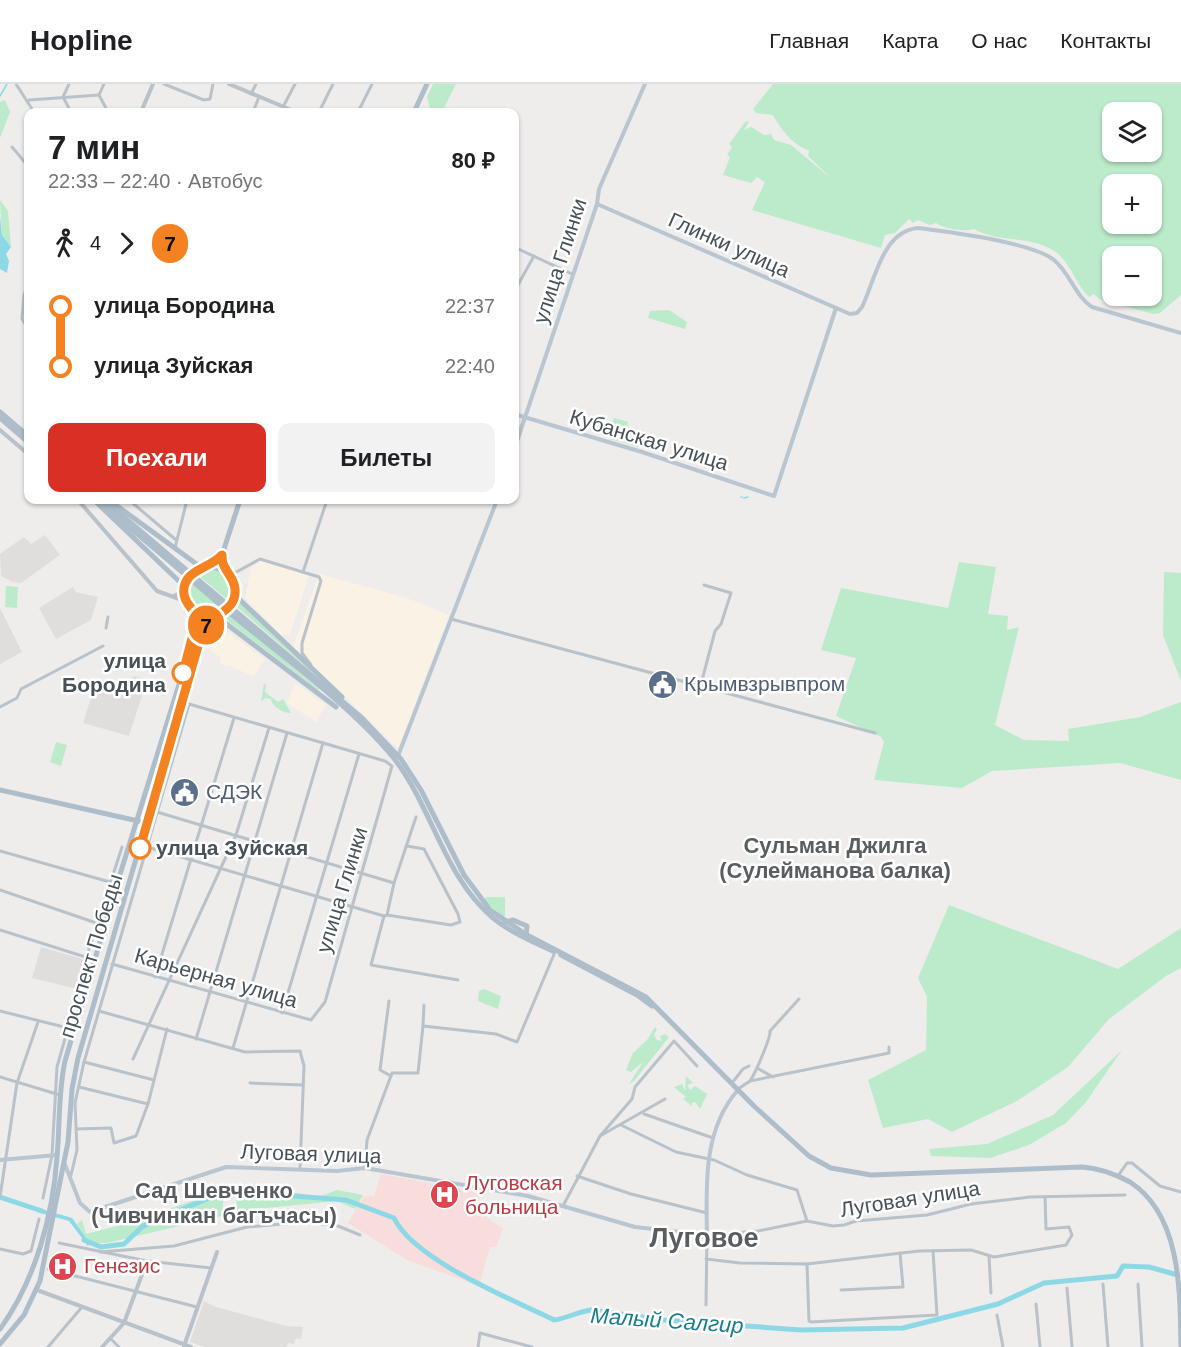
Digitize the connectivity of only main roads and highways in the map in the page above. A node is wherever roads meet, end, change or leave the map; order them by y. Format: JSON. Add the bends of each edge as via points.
{"nodes":[{"id":1,"x":427,"y":84,"type":"edge"},
{"id":2,"x":645,"y":84,"type":"edge"},
{"id":3,"x":416,"y":108,"type":"edge"},
{"id":4,"x":597,"y":204,"type":"junction"},
{"id":5,"x":836,"y":309,"type":"junction"},
{"id":6,"x":1181,"y":333,"type":"edge"},
{"id":7,"x":0,"y":412,"type":"edge"},
{"id":8,"x":519,"y":415,"type":"edge"},
{"id":9,"x":525,"y":417,"type":"junction"},
{"id":10,"x":0,"y":418,"type":"edge"},
{"id":11,"x":24,"y":432,"type":"edge"},
{"id":12,"x":519,"y":435,"type":"edge"},
{"id":13,"x":24,"y":439,"type":"edge"},
{"id":14,"x":100,"y":504,"type":"edge"},
{"id":15,"x":101,"y":504,"type":"edge"},
{"id":16,"x":109,"y":504,"type":"edge"},
{"id":17,"x":114,"y":504,"type":"edge"},
{"id":18,"x":239,"y":504,"type":"edge"},
{"id":19,"x":495,"y":504,"type":"edge"},
{"id":20,"x":222,"y":555,"type":"junction"},
{"id":21,"x":205,"y":567,"type":"junction"},
{"id":22,"x":183,"y":569,"type":"junction"},
{"id":23,"x":227,"y":573,"type":"junction"},
{"id":24,"x":184,"y":589,"type":"junction"},
{"id":25,"x":235,"y":590,"type":"junction"},
{"id":26,"x":233,"y":612,"type":"junction"},
{"id":27,"x":196,"y":613,"type":"junction"},
{"id":28,"x":214,"y":616,"type":"junction"},
{"id":29,"x":346,"y":704,"type":"junction"},
{"id":30,"x":355,"y":718,"type":"junction"},
{"id":31,"x":398,"y":756,"type":"junction"},
{"id":32,"x":0,"y":790,"type":"edge"},
{"id":33,"x":137,"y":820,"type":"junction"},
{"id":34,"x":147,"y":823,"type":"junction"},
{"id":35,"x":526,"y":936,"type":"junction"},
{"id":36,"x":76,"y":1021,"type":"junction"},
{"id":37,"x":87,"y":1024,"type":"junction"},
{"id":38,"x":705,"y":1055,"type":"junction"},
{"id":39,"x":738,"y":1089,"type":"junction"},
{"id":40,"x":55,"y":1155,"type":"junction"},
{"id":41,"x":2,"y":1159,"type":"edge"},
{"id":42,"x":64,"y":1162,"type":"junction"},
{"id":43,"x":71,"y":1174,"type":"junction"},
{"id":44,"x":61,"y":1176,"type":"junction"},
{"id":45,"x":52,"y":1207,"type":"junction"},
{"id":46,"x":46,"y":1219,"type":"junction"},
{"id":47,"x":0,"y":1329,"type":"edge"},
{"id":48,"x":0,"y":1344,"type":"edge"},
{"id":49,"x":1181,"y":1347,"type":"edge"}],
"edges":[{"from":1,"to":3,"type":"main road"},
{"from":2,"to":4,"type":"main road","name":"улица Глинки","via":[[600,186]]},
{"from":4,"to":5,"type":"main road","name":"Глинки улица"},
{"from":4,"to":9,"type":"main road","name":"улица Глинки"},
{"from":5,"to":6,"type":"main road","name":"Глинки улица","via":[[857,313],[892,241],[906,230],[918,228],[1044,253],[1065,269],[1092,306]]},
{"from":5,"to":9,"type":"main road","name":"Кубанская улица","via":[[774,496]]},
{"from":7,"to":11,"type":"main road"},
{"from":8,"to":9,"type":"main road","name":"Кубанская улица"},
{"from":9,"to":12,"type":"main road","name":"улица Глинки"},
{"from":10,"to":13,"type":"main road"},
{"from":14,"to":24,"type":"main road"},
{"from":15,"to":22,"type":"main road"},
{"from":16,"to":22,"type":"main road"},
{"from":17,"to":21,"type":"main road"},
{"from":18,"to":20,"type":"main road"},
{"from":19,"to":31,"type":"main road"},
{"from":20,"to":21,"type":"main road"},
{"from":20,"to":23,"type":"main road"},
{"from":21,"to":23,"type":"main road"},
{"from":21,"to":24,"type":"main road","via":[[190,576]]},
{"from":22,"to":26,"type":"main road","bridge":true},
{"from":23,"to":25,"type":"main road"},
{"from":24,"to":27,"type":"main road","via":[[185,601]]},
{"from":25,"to":28,"type":"main road","via":[[228,608]]},
{"from":25,"to":29,"type":"main road","via":[[239,599]]},
{"from":26,"to":29,"type":"main road"},
{"from":26,"to":30,"type":"main road"},
{"from":27,"to":28,"type":"main road"},
{"from":27,"to":33,"type":"main road","name":"проспект Победы","via":[[194,634]]},
{"from":28,"to":30,"type":"main road"},
{"from":28,"to":34,"type":"main road","name":"проспект Победы","via":[[202,632]]},
{"from":29,"to":31,"type":"main road"},
{"from":30,"to":35,"type":"main road","via":[[402,769],[458,874],[479,904],[493,919]]},
{"from":31,"to":35,"type":"main road","via":[[421,790],[471,887],[484,905]]},
{"from":32,"to":33,"type":"main road"},
{"from":33,"to":34,"type":"main road"},
{"from":33,"to":36,"type":"main road","name":"проспект Победы","via":[[114,883]]},
{"from":34,"to":37,"type":"main road","name":"проспект Победы"},
{"from":35,"to":38,"type":"main road","via":[[637,995]]},
{"from":35,"to":38,"type":"main road","via":[[646,997]]},
{"from":36,"to":37,"type":"main road","via":[[83,1018]]},
{"from":36,"to":40,"type":"main road","name":"проспект Победы","via":[[57,1095]]},
{"from":37,"to":42,"type":"main road","name":"проспект Победы","via":[[73,1080]]},
{"from":38,"to":39,"type":"main road"},
{"from":39,"to":43,"type":"main road","name":"Луговая улица","via":[[721,1114],[713,1138],[707,1235],[635,1227],[528,1196],[365,1167],[355,1171],[221,1168],[90,1212],[80,1203]]},
{"from":39,"to":49,"type":"main road","via":[[809,1156],[822,1165],[851,1173],[890,1175],[1068,1166],[1118,1176],[1149,1196],[1166,1218],[1175,1240],[1181,1280]]},
{"from":40,"to":41,"type":"main road"},
{"from":40,"to":45,"type":"main road","name":"проспект Победы"},
{"from":42,"to":43,"type":"main road","name":"Луговая улица"},
{"from":42,"to":44,"type":"main road","name":"проспект Победы"},
{"from":43,"to":44,"type":"main road"},
{"from":44,"to":45,"type":"main road","name":"проспект Победы"},
{"from":45,"to":46,"type":"main road"},
{"from":46,"to":47,"type":"main road","via":[[26,1285]]},
{"from":46,"to":48,"type":"main road","via":[[37,1290],[24,1316]]}]}
